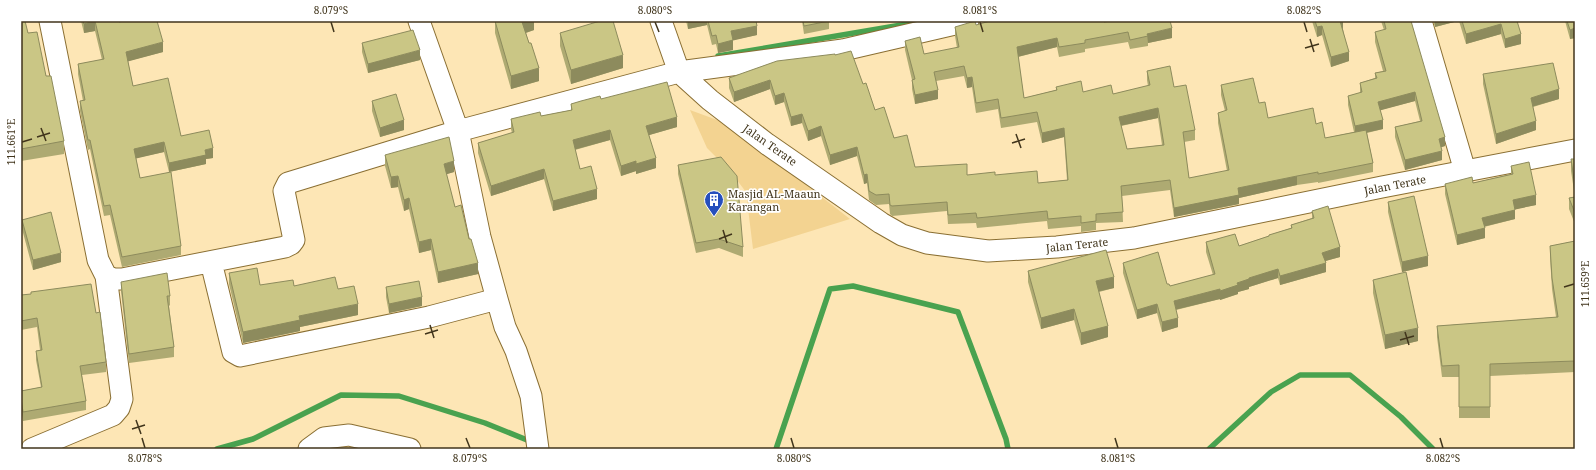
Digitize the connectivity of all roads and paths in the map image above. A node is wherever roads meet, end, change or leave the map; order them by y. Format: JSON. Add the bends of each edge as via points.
{"nodes":[{"id":1,"x":50,"y":21,"type":"edge"},
{"id":2,"x":419,"y":21,"type":"edge"},
{"id":3,"x":661,"y":21,"type":"edge"},
{"id":4,"x":968,"y":21,"type":"edge"},
{"id":5,"x":1421,"y":21,"type":"edge"},
{"id":6,"x":679,"y":72,"type":"junction"},
{"id":7,"x":458,"y":131,"type":"junction"},
{"id":8,"x":1575,"y":150,"type":"edge"},
{"id":9,"x":1465,"y":171,"type":"junction"},
{"id":10,"x":211,"y":262,"type":"junction"},
{"id":11,"x":106,"y":276,"type":"junction"},
{"id":12,"x":497,"y":299,"type":"junction"},
{"id":13,"x":32,"y":449,"type":"edge"},
{"id":14,"x":309,"y":449,"type":"edge"},
{"id":15,"x":410,"y":449,"type":"edge"},
{"id":16,"x":538,"y":449,"type":"edge"}],
"edges":[{"from":1,"to":11,"type":"street","via":[[98,260]]},
{"from":2,"to":7,"type":"street"},
{"from":3,"to":6,"type":"street","name":"Jalan Terate"},
{"from":4,"to":6,"type":"street","via":[[843,50]]},
{"from":5,"to":9,"type":"street"},
{"from":6,"to":7,"type":"street"},
{"from":6,"to":9,"type":"street","name":"Jalan Terate","via":[[710,100],[767,144],[881,223],[927,243],[988,251],[1057,248],[1134,238]]},
{"from":7,"to":10,"type":"street","via":[[288,183],[284,191],[294,240],[291,244]]},
{"from":7,"to":12,"type":"street","via":[[480,238]]},
{"from":8,"to":9,"type":"street","name":"Jalan Terate"},
{"from":10,"to":11,"type":"street","via":[[122,279]]},
{"from":10,"to":12,"type":"street","via":[[234,352],[240,356],[429,317]]},
{"from":11,"to":13,"type":"street","via":[[122,399],[119,408],[113,416]]},
{"from":12,"to":16,"type":"street","via":[[526,380],[532,402]]},
{"from":14,"to":15,"type":"street","via":[[324,438],[349,435]]}]}
